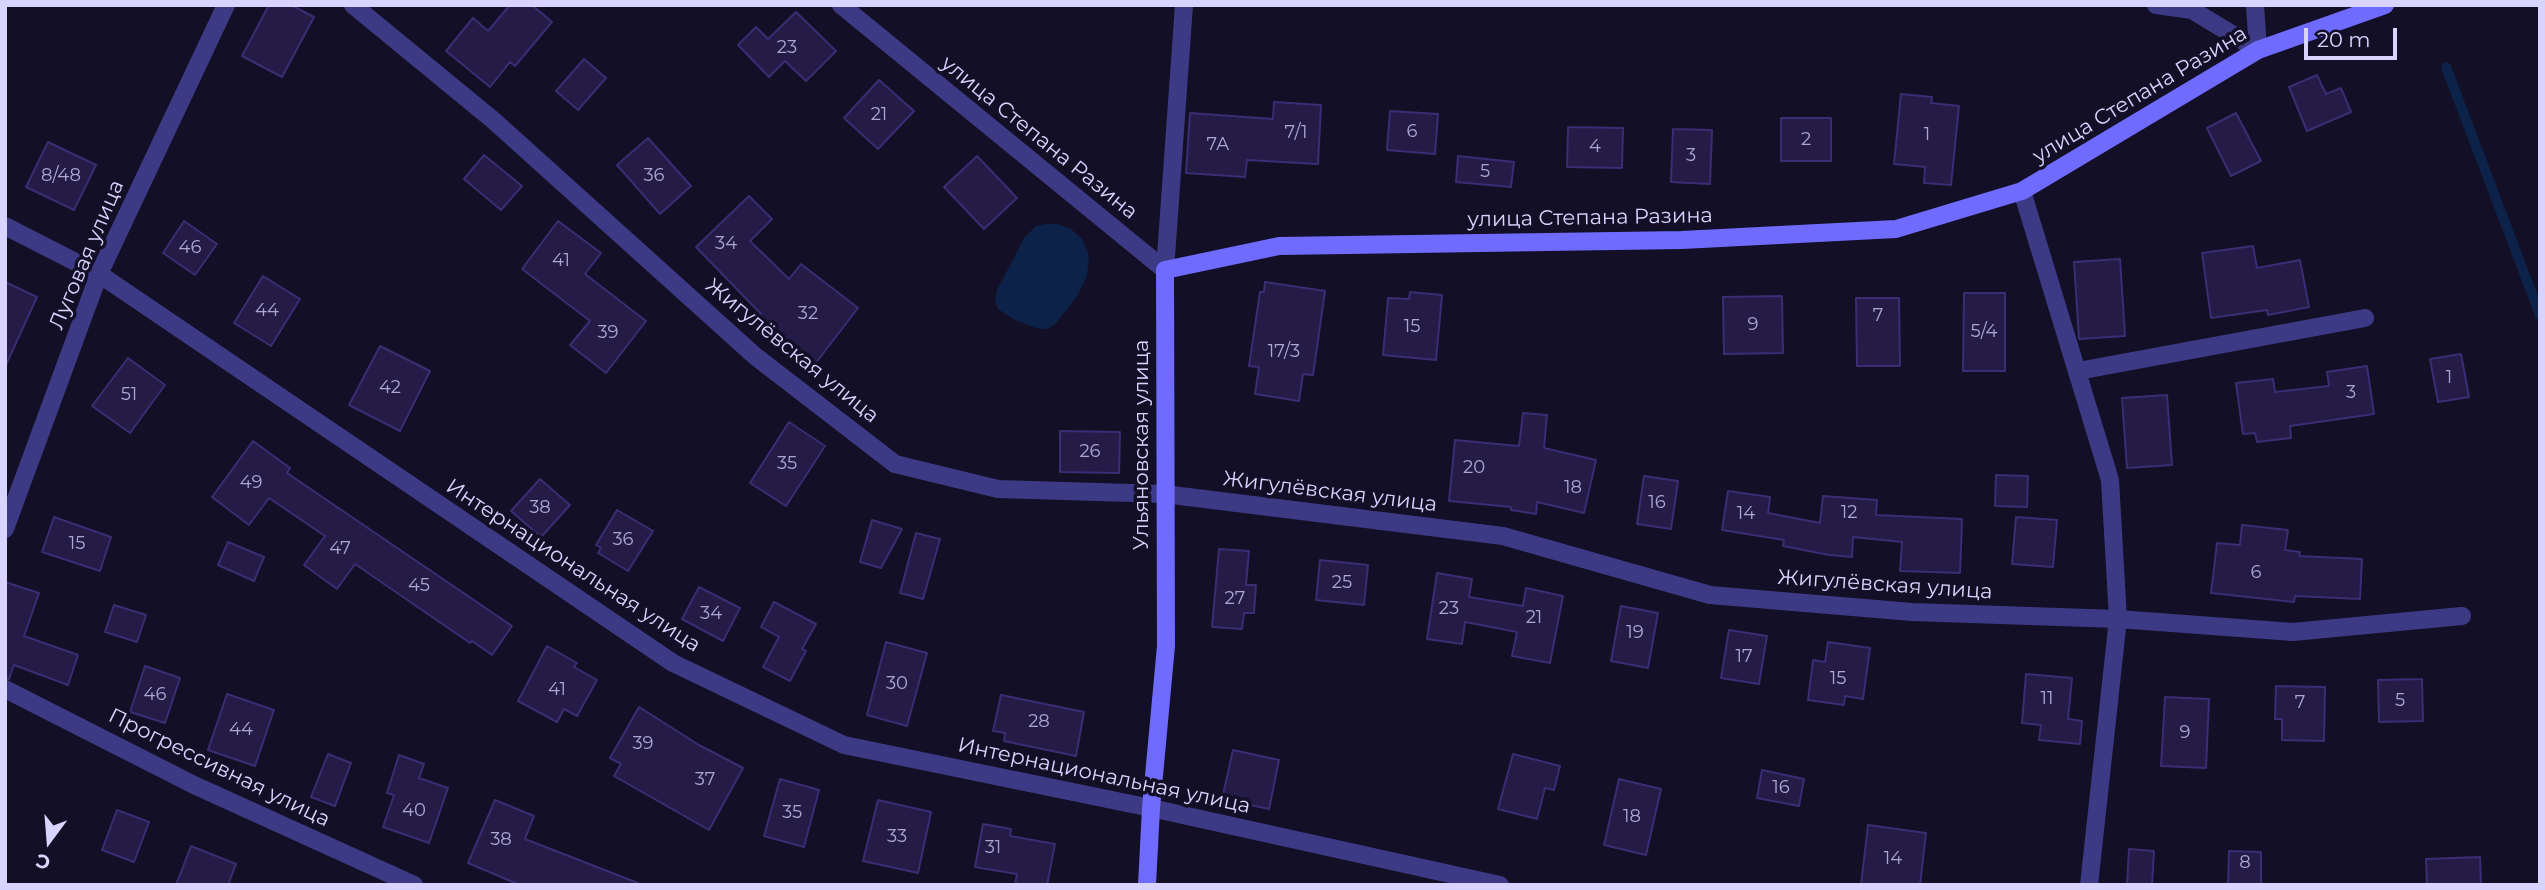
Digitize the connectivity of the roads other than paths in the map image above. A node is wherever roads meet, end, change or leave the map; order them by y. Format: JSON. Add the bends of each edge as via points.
{"nodes":[{"id":1,"x":226,"y":5,"type":"edge"},
{"id":2,"x":353,"y":5,"type":"edge"},
{"id":3,"x":841,"y":5,"type":"edge"},
{"id":4,"x":1184,"y":5,"type":"edge"},
{"id":5,"x":2156,"y":5,"type":"edge"},
{"id":6,"x":2255,"y":5,"type":"edge"},
{"id":7,"x":2385,"y":5,"type":"edge"},
{"id":8,"x":2258,"y":50,"type":"junction"},
{"id":9,"x":2022,"y":191,"type":"junction"},
{"id":10,"x":5,"y":226,"type":"edge"},
{"id":11,"x":1165,"y":270,"type":"junction"},
{"id":12,"x":99,"y":274,"type":"junction"},
{"id":13,"x":2365,"y":318,"type":"dead end"},
{"id":14,"x":2078,"y":371,"type":"junction"},
{"id":15,"x":1164,"y":494,"type":"junction"},
{"id":16,"x":5,"y":529,"type":"edge"},
{"id":17,"x":2462,"y":616,"type":"dead end"},
{"id":18,"x":2118,"y":619,"type":"junction"},
{"id":19,"x":5,"y":688,"type":"edge"},
{"id":20,"x":1151,"y":808,"type":"junction"},
{"id":21,"x":414,"y":885,"type":"edge"},
{"id":22,"x":1147,"y":885,"type":"edge"},
{"id":23,"x":1500,"y":885,"type":"edge"},
{"id":24,"x":2089,"y":885,"type":"edge"}],
"edges":[{"from":1,"to":12,"type":"street","name":"Луговая улица"},
{"from":2,"to":15,"type":"street","name":"Жигулёвская улица","via":[[493,120],[755,356],[895,464],[998,489]]},
{"from":3,"to":11,"type":"street","name":"улица Степана Разина"},
{"from":4,"to":11,"type":"street","name":"Ульяновская улица"},
{"from":5,"to":8,"type":"street","via":[[2192,10]]},
{"from":6,"to":8,"type":"street"},
{"from":7,"to":8,"type":"street","name":"улица Степана Разина"},
{"from":8,"to":9,"type":"street","name":"улица Степана Разина"},
{"from":9,"to":11,"type":"street","name":"улица Степана Разина","via":[[1896,229],[1682,240],[1279,246]]},
{"from":9,"to":14,"type":"street"},
{"from":10,"to":12,"type":"street","name":"Интернациональная улица"},
{"from":11,"to":15,"type":"street","name":"Ульяновская улица"},
{"from":12,"to":16,"type":"street","name":"Луговая улица"},
{"from":12,"to":20,"type":"street","name":"Интернациональная улица","via":[[673,663],[844,745]]},
{"from":13,"to":14,"type":"street"},
{"from":14,"to":18,"type":"street","via":[[2110,480]]},
{"from":15,"to":18,"type":"street","name":"Жигулёвская улица","via":[[1503,536],[1710,594],[1912,612]]},
{"from":15,"to":20,"type":"street","name":"Ульяновская улица","via":[[1166,646]]},
{"from":17,"to":18,"type":"street","name":"Жигулёвская улица","via":[[2293,632]]},
{"from":18,"to":24,"type":"street"},
{"from":19,"to":21,"type":"street","name":"Прогрессивная улица","via":[[194,785]]},
{"from":20,"to":22,"type":"street","name":"Ульяновская улица"},
{"from":20,"to":23,"type":"street","name":"Интернациональная улица"}]}
